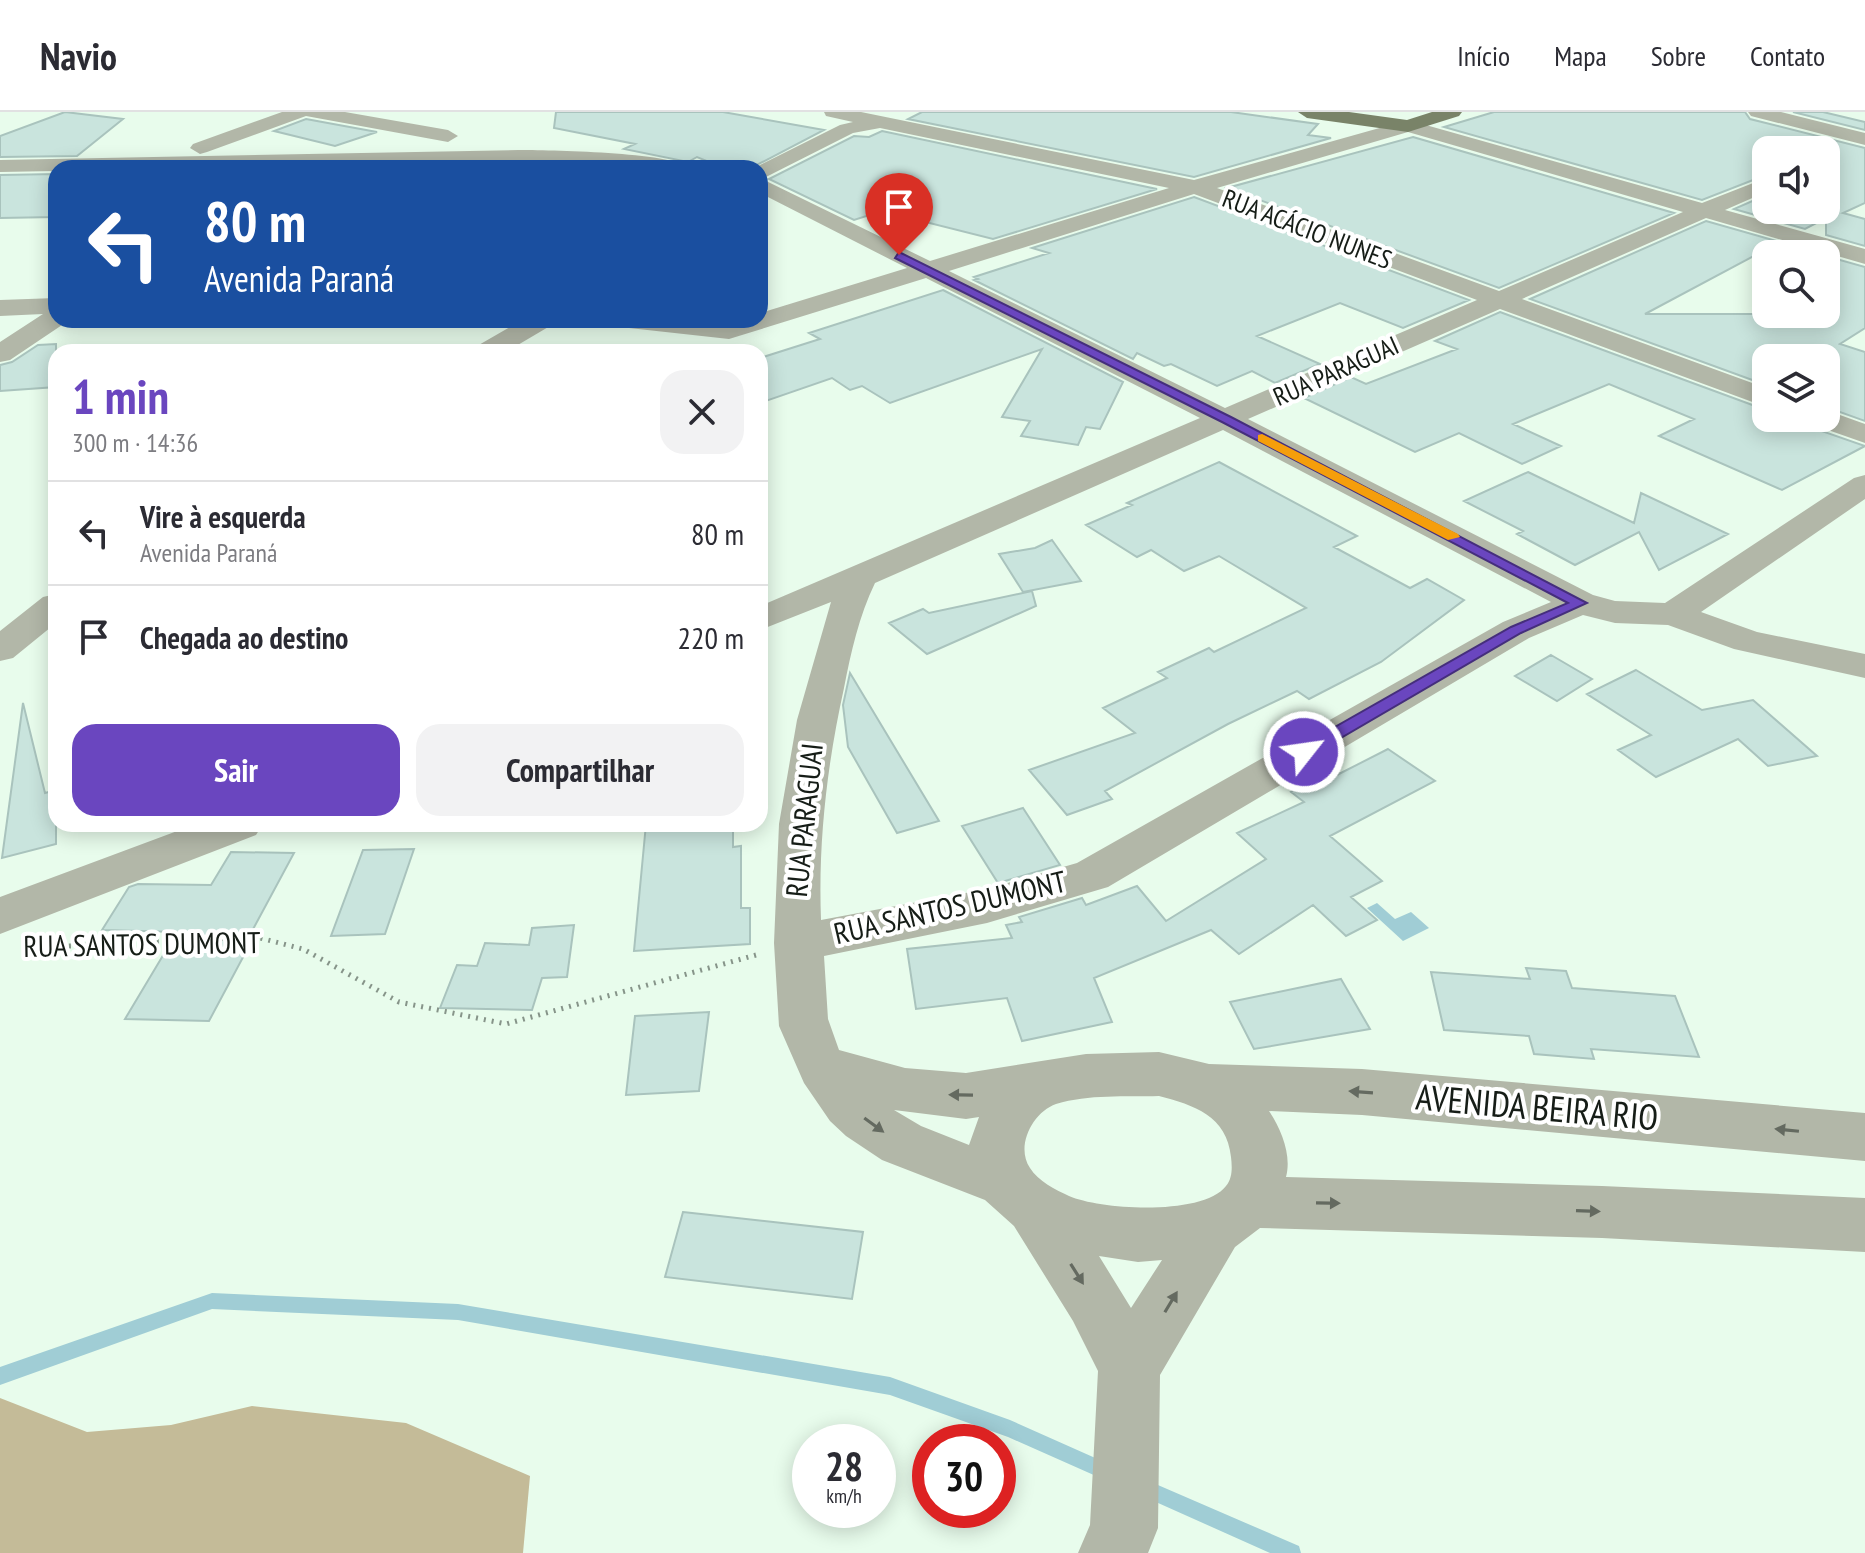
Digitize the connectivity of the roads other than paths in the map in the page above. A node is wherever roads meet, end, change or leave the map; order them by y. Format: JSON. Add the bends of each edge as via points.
{"nodes":[{"id":1,"x":300,"y":112,"type":"edge"},
{"id":2,"x":361,"y":112,"type":"edge"},
{"id":3,"x":1307,"y":112,"type":"edge"},
{"id":4,"x":1452,"y":112,"type":"edge"},
{"id":5,"x":1758,"y":112,"type":"edge"},
{"id":6,"x":322,"y":113,"type":"edge"},
{"id":7,"x":1340,"y":114,"type":"edge"},
{"id":8,"x":866,"y":117,"type":"edge"},
{"id":9,"x":1408,"y":126,"type":"junction"},
{"id":10,"x":463,"y":130,"type":"dead end"},
{"id":11,"x":493,"y":135,"type":"dead end"},
{"id":12,"x":1865,"y":140,"type":"edge"},
{"id":13,"x":1840,"y":152,"type":"edge"},
{"id":14,"x":529,"y":155,"type":"junction"},
{"id":15,"x":569,"y":155,"type":"junction"},
{"id":16,"x":187,"y":160,"type":"edge"},
{"id":17,"x":198,"y":160,"type":"edge"},
{"id":18,"x":331,"y":160,"type":"edge"},
{"id":19,"x":611,"y":160,"type":"edge"},
{"id":20,"x":0,"y":166,"type":"edge"},
{"id":21,"x":48,"y":166,"type":"edge"},
{"id":22,"x":768,"y":169,"type":"edge"},
{"id":23,"x":48,"y":176,"type":"edge"},
{"id":24,"x":0,"y":177,"type":"edge"},
{"id":25,"x":1195,"y":187,"type":"junction"},
{"id":26,"x":768,"y":189,"type":"edge"},
{"id":27,"x":1752,"y":190,"type":"edge"},
{"id":28,"x":1705,"y":211,"type":"junction"},
{"id":29,"x":1865,"y":257,"type":"edge"},
{"id":30,"x":927,"y":270,"type":"junction"},
{"id":31,"x":1495,"y":300,"type":"junction"},
{"id":32,"x":48,"y":306,"type":"edge"},
{"id":33,"x":0,"y":308,"type":"edge"},
{"id":34,"x":768,"y":319,"type":"edge"},
{"id":35,"x":48,"y":322,"type":"edge"},
{"id":36,"x":528,"y":328,"type":"edge"},
{"id":37,"x":699,"y":328,"type":"edge"},
{"id":38,"x":739,"y":328,"type":"edge"},
{"id":39,"x":729,"y":331,"type":"junction"},
{"id":40,"x":500,"y":344,"type":"edge"},
{"id":41,"x":683,"y":344,"type":"edge"},
{"id":42,"x":0,"y":354,"type":"edge"},
{"id":43,"x":1752,"y":393,"type":"edge"},
{"id":44,"x":1227,"y":420,"type":"junction"},
{"id":45,"x":1840,"y":425,"type":"edge"},
{"id":46,"x":1865,"y":434,"type":"edge"},
{"id":47,"x":1865,"y":485,"type":"edge"},
{"id":48,"x":861,"y":576,"type":"junction"},
{"id":49,"x":1580,"y":603,"type":"junction"},
{"id":50,"x":48,"y":611,"type":"edge"},
{"id":51,"x":1673,"y":614,"type":"junction"},
{"id":52,"x":768,"y":616,"type":"edge"},
{"id":53,"x":0,"y":650,"type":"edge"},
{"id":54,"x":1865,"y":666,"type":"edge"},
{"id":55,"x":224,"y":832,"type":"edge"},
{"id":56,"x":8,"y":932,"type":"edge"},
{"id":57,"x":798,"y":943,"type":"junction"},
{"id":58,"x":824,"y":1067,"type":"junction"},
{"id":59,"x":1038,"y":1086,"type":"junction"},
{"id":60,"x":1209,"y":1086,"type":"junction"},
{"id":61,"x":1865,"y":1137,"type":"edge"},
{"id":62,"x":1020,"y":1195,"type":"junction"},
{"id":63,"x":1232,"y":1215,"type":"junction"},
{"id":64,"x":1865,"y":1225,"type":"edge"},
{"id":65,"x":1129,"y":1373,"type":"junction"},
{"id":66,"x":1125,"y":1539,"type":"edge"}],
"edges":[{"from":1,"to":16,"type":"street","via":[[191,152]]},
{"from":2,"to":10,"type":"street"},
{"from":3,"to":7,"type":"main road"},
{"from":4,"to":9,"type":"main road"},
{"from":5,"to":12,"type":"street"},
{"from":6,"to":14,"type":"street"},
{"from":6,"to":17,"type":"street"},
{"from":7,"to":9,"type":"main road"},
{"from":8,"to":22,"type":"street"},
{"from":8,"to":25,"type":"street","name":"RUA ACÁCIO NUNES"},
{"from":9,"to":25,"type":"street"},
{"from":9,"to":28,"type":"street"},
{"from":11,"to":15,"type":"street"},
{"from":12,"to":13,"type":"street"},
{"from":14,"to":15,"type":"street"},
{"from":14,"to":18,"type":"street"},
{"from":15,"to":19,"type":"street"},
{"from":20,"to":21,"type":"street"},
{"from":23,"to":24,"type":"street"},
{"from":25,"to":30,"type":"street"},
{"from":25,"to":31,"type":"street","name":"RUA ACÁCIO NUNES"},
{"from":26,"to":30,"type":"street"},
{"from":27,"to":28,"type":"street","name":"RUA PARAGUAI"},
{"from":28,"to":29,"type":"street"},
{"from":28,"to":31,"type":"street","name":"RUA PARAGUAI"},
{"from":30,"to":34,"type":"street"},
{"from":30,"to":44,"type":"street"},
{"from":31,"to":43,"type":"street","name":"RUA ACÁCIO NUNES"},
{"from":31,"to":44,"type":"street","name":"RUA PARAGUAI"},
{"from":32,"to":33,"type":"street"},
{"from":35,"to":42,"type":"street"},
{"from":36,"to":40,"type":"street"},
{"from":37,"to":39,"type":"street"},
{"from":38,"to":39,"type":"street"},
{"from":39,"to":41,"type":"street"},
{"from":44,"to":48,"type":"street","name":"RUA PARAGUAI"},
{"from":44,"to":49,"type":"street"},
{"from":45,"to":46,"type":"street"},
{"from":47,"to":51,"type":"street"},
{"from":48,"to":52,"type":"street","name":"RUA PARAGUAI"},
{"from":48,"to":57,"type":"street","name":"RUA PARAGUAI","via":[[844,606],[808,753],[795,881]]},
{"from":49,"to":51,"type":"street","via":[[1615,612]]},
{"from":49,"to":57,"type":"street","name":"RUA SANTOS DUMONT","via":[[1516,630],[1092,875],[987,906]]},
{"from":50,"to":53,"type":"street"},
{"from":51,"to":54,"type":"street","via":[[1747,641]]},
{"from":55,"to":56,"type":"street"},
{"from":57,"to":58,"type":"street","name":"RUA PARAGUAI","via":[[804,1029]]},
{"from":59,"to":58,"type":"street","one_way":true,"via":[[966,1096],[905,1091]]},
{"from":58,"to":62,"type":"street","one_way":true,"via":[[848,1105],[878,1130]]},
{"from":59,"to":60,"type":"street","via":[[1086,1076],[1159,1074]]},
{"from":59,"to":62,"type":"street","via":[[1007,1112],[996,1147]]},
{"from":61,"to":60,"type":"street","name":"AVENIDA BEIRA RIO","one_way":true,"via":[[1362,1092]]},
{"from":60,"to":63,"type":"street","via":[[1240,1111],[1256,1137],[1260,1170]]},
{"from":62,"to":63,"type":"street","via":[[1071,1225],[1138,1235]]},
{"from":62,"to":65,"type":"street","one_way":true,"via":[[1094,1300]]},
{"from":63,"to":64,"type":"street","one_way":true,"via":[[1587,1211]]},
{"from":65,"to":63,"type":"street","one_way":true},
{"from":65,"to":66,"type":"street"}]}
